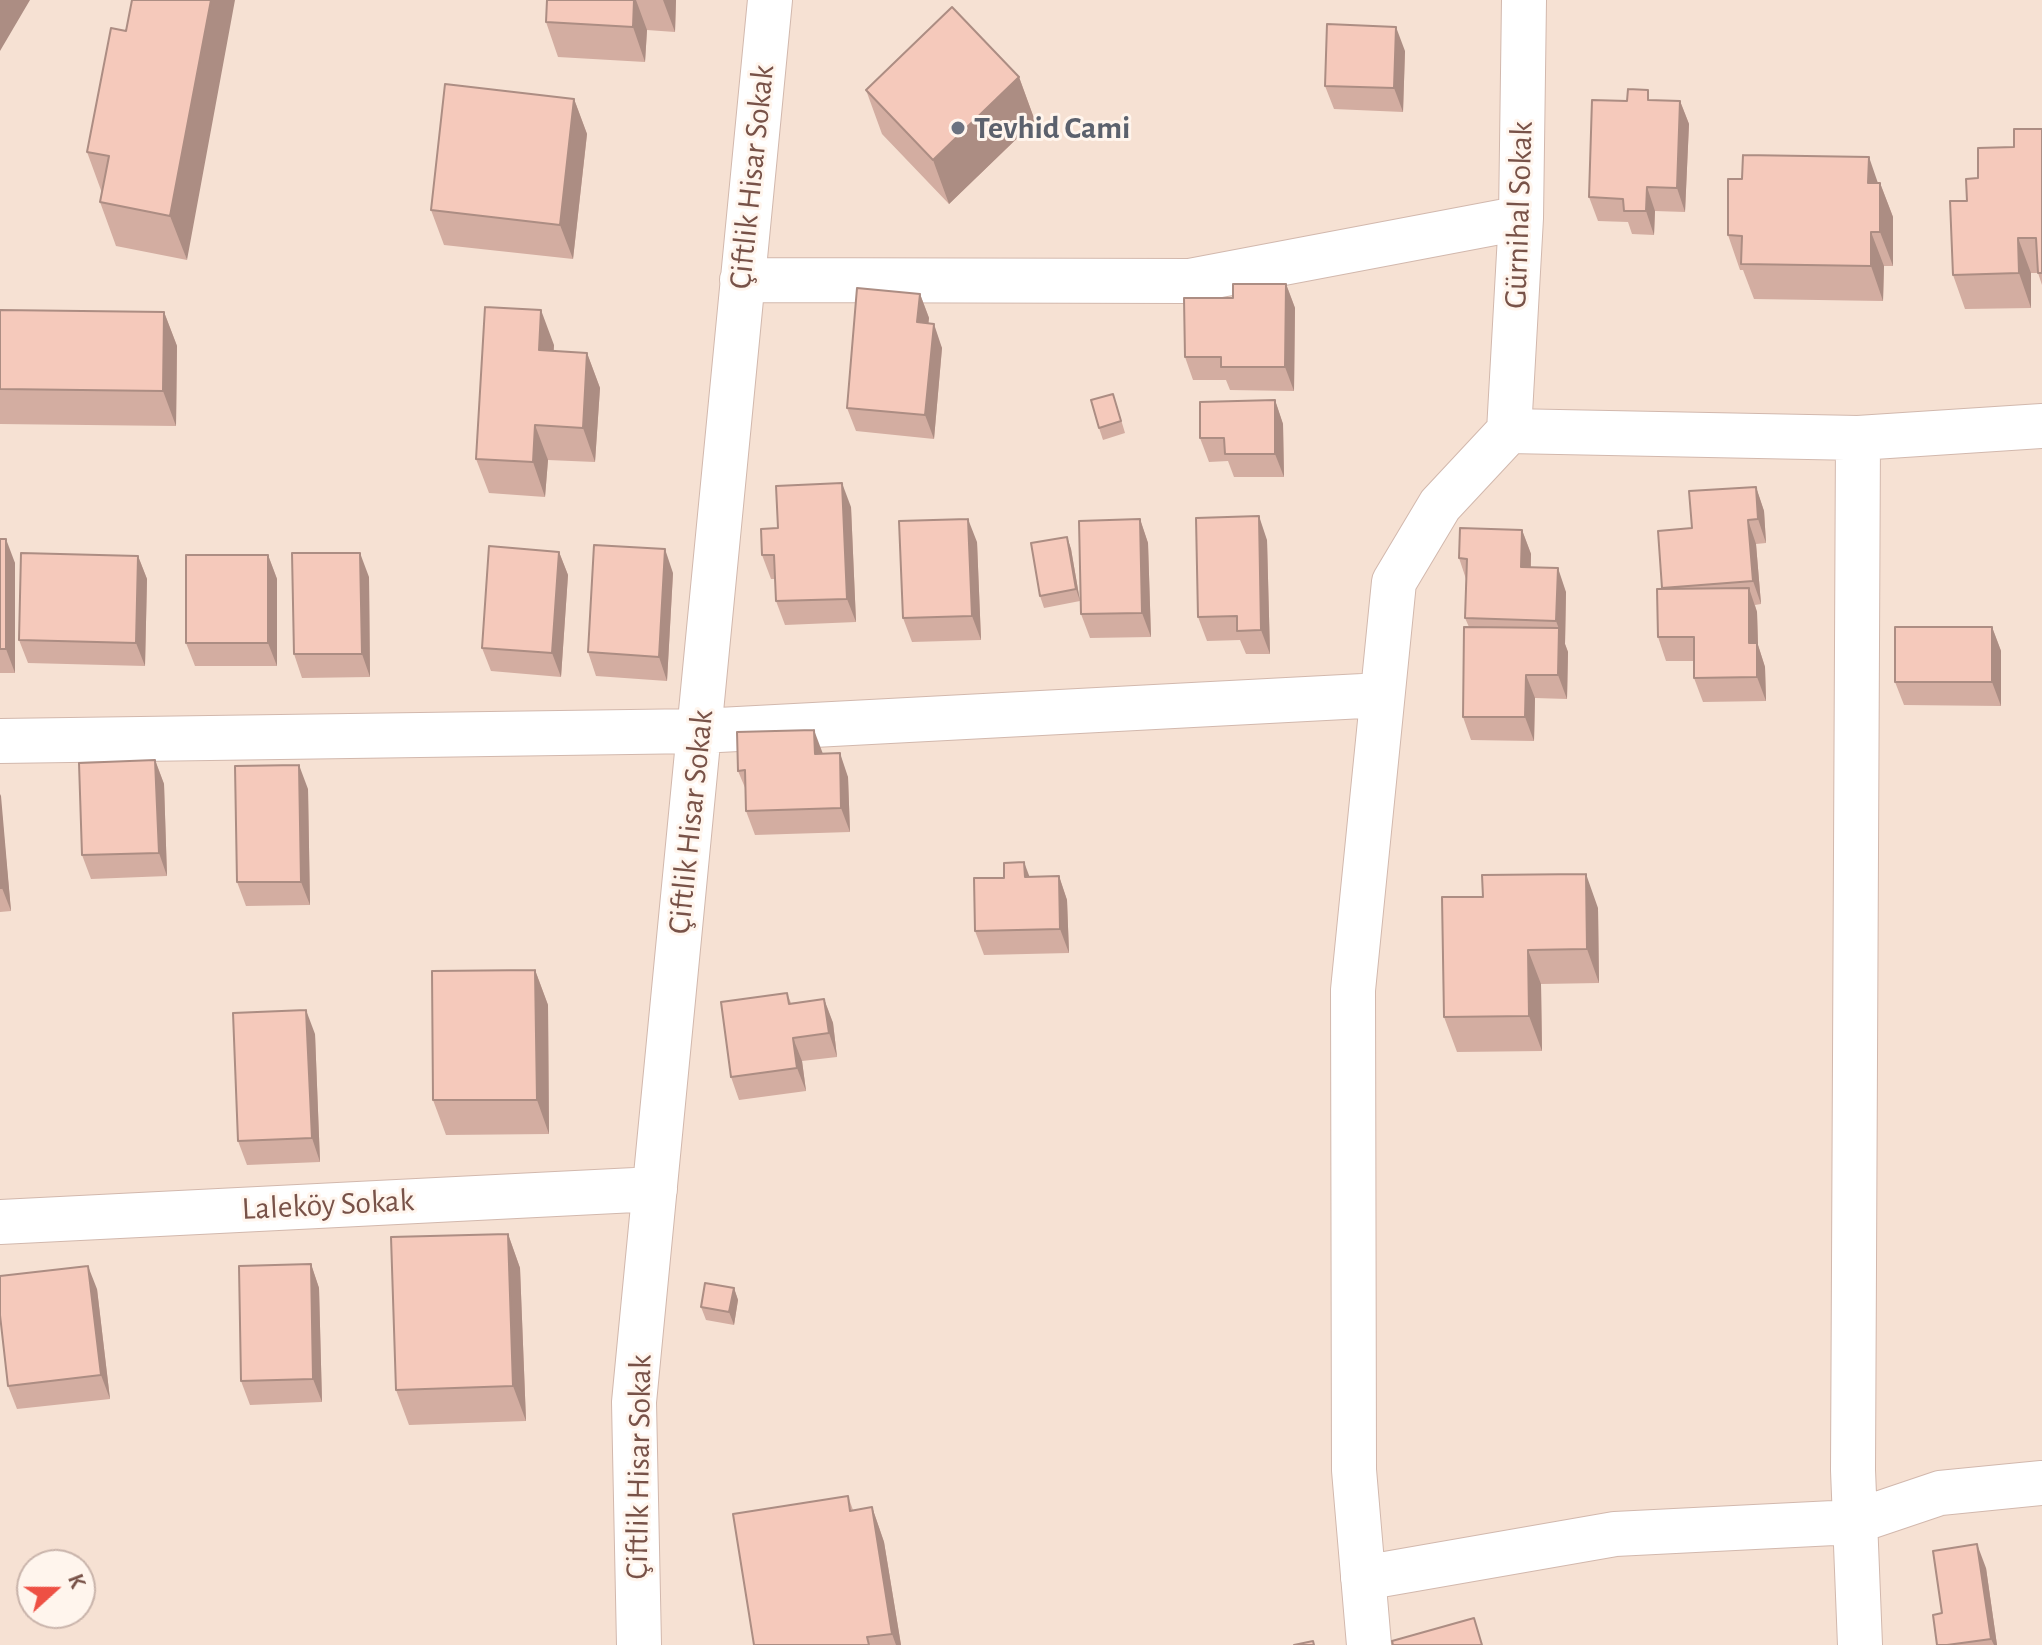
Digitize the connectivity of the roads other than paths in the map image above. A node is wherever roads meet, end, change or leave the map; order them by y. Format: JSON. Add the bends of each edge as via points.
{"nodes":[{"id":1,"x":770,"y":0,"type":"edge"},
{"id":2,"x":1524,"y":0,"type":"edge"},
{"id":3,"x":1521,"y":218,"type":"junction"},
{"id":4,"x":742,"y":280,"type":"junction"},
{"id":5,"x":2042,"y":426,"type":"edge"},
{"id":6,"x":1509,"y":431,"type":"junction"},
{"id":7,"x":1858,"y":438,"type":"junction"},
{"id":8,"x":1382,"y":695,"type":"junction"},
{"id":9,"x":700,"y":731,"type":"junction"},
{"id":10,"x":0,"y":741,"type":"edge"},
{"id":11,"x":655,"y":1189,"type":"junction"},
{"id":12,"x":0,"y":1222,"type":"edge"},
{"id":13,"x":2042,"y":1483,"type":"edge"},
{"id":14,"x":1854,"y":1522,"type":"junction"},
{"id":15,"x":1363,"y":1578,"type":"junction"},
{"id":16,"x":639,"y":1645,"type":"edge"},
{"id":17,"x":1369,"y":1645,"type":"edge"},
{"id":18,"x":1860,"y":1645,"type":"edge"}],
"edges":[{"from":1,"to":4,"type":"street","name":"Çiftlik Hisar Sokak"},
{"from":2,"to":3,"type":"street","name":"Gürnihal Sokak"},
{"from":3,"to":4,"type":"street","via":[[1189,281]]},
{"from":3,"to":6,"type":"street","name":"Gürnihal Sokak"},
{"from":4,"to":9,"type":"street","name":"Çiftlik Hisar Sokak"},
{"from":5,"to":7,"type":"street"},
{"from":6,"to":7,"type":"street"},
{"from":6,"to":8,"type":"street","via":[[1440,505],[1394,582]]},
{"from":7,"to":14,"type":"street"},
{"from":8,"to":9,"type":"street"},
{"from":8,"to":15,"type":"street","via":[[1353,990],[1354,1470]]},
{"from":9,"to":10,"type":"street"},
{"from":9,"to":11,"type":"street","name":"Çiftlik Hisar Sokak"},
{"from":11,"to":12,"type":"street","name":"Laleköy Sokak"},
{"from":11,"to":16,"type":"street","name":"Çiftlik Hisar Sokak","via":[[634,1402]]},
{"from":13,"to":14,"type":"street","via":[[1940,1493]]},
{"from":14,"to":15,"type":"street","via":[[1615,1534]]},
{"from":14,"to":18,"type":"street"},
{"from":15,"to":17,"type":"street"}]}
